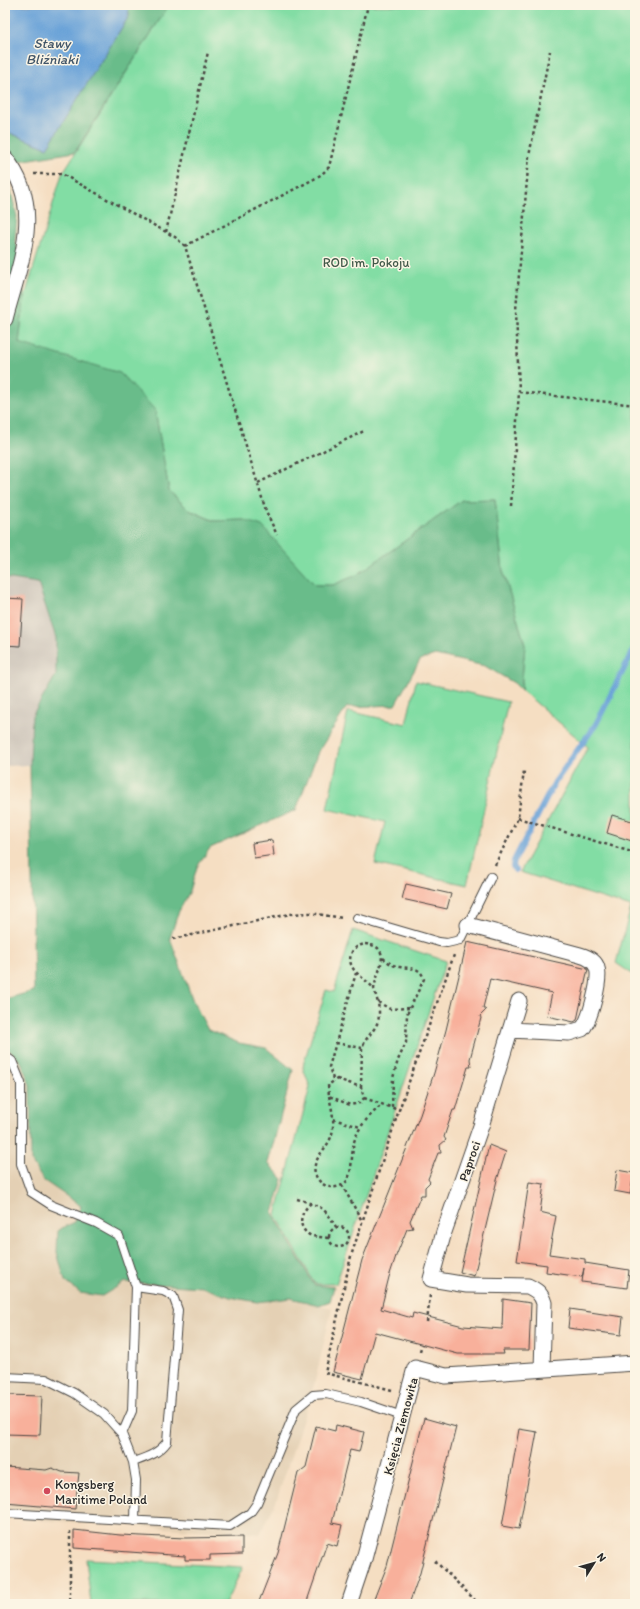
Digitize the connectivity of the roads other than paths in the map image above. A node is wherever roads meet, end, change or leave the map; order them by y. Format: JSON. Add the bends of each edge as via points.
{"nodes":[{"id":1,"x":5,"y":158,"type":"edge"},
{"id":2,"x":5,"y":319,"type":"edge"},
{"id":3,"x":491,"y":877,"type":"road end"},
{"id":4,"x":357,"y":918,"type":"road end"},
{"id":5,"x":468,"y":925,"type":"junction"},
{"id":6,"x":519,"y":1001,"type":"dead end"},
{"id":7,"x":510,"y":1030,"type":"junction"},
{"id":8,"x":5,"y":1056,"type":"edge"},
{"id":9,"x":136,"y":1287,"type":"junction"},
{"id":10,"x":635,"y":1364,"type":"edge"},
{"id":11,"x":542,"y":1368,"type":"junction"},
{"id":12,"x":5,"y":1377,"type":"edge"},
{"id":13,"x":402,"y":1416,"type":"junction"},
{"id":14,"x":122,"y":1434,"type":"junction"},
{"id":15,"x":133,"y":1462,"type":"junction"},
{"id":16,"x":5,"y":1513,"type":"edge"},
{"id":17,"x":135,"y":1520,"type":"junction"},
{"id":18,"x":349,"y":1604,"type":"edge"}],
"edges":[{"from":1,"to":2,"type":"street","via":[[25,194],[28,225]]},
{"from":3,"to":5,"type":"lane"},
{"from":4,"to":5,"type":"lane","via":[[439,942],[460,940]]},
{"from":5,"to":7,"type":"street","via":[[580,955],[589,958],[598,968],[588,1020],[582,1029],[569,1033]]},
{"from":6,"to":7,"type":"street","name":"Paproci"},
{"from":7,"to":11,"type":"street","name":"Paproci","via":[[481,1126],[444,1232],[432,1279],[467,1285],[528,1286],[537,1290],[544,1303]]},
{"from":8,"to":9,"type":"lane","via":[[12,1061],[21,1083],[21,1164],[31,1192],[51,1206],[96,1223],[119,1236]]},
{"from":9,"to":14,"type":"lane","via":[[132,1411]]},
{"from":9,"to":15,"type":"lane","via":[[163,1291],[173,1296],[178,1310],[167,1442],[158,1452]]},
{"from":10,"to":11,"type":"street","name":"Księcia Ziemowita"},
{"from":11,"to":13,"type":"street","name":"Księcia Ziemowita","via":[[446,1376],[415,1368]]},
{"from":12,"to":14,"type":"lane","via":[[46,1379],[84,1398],[104,1414]]},
{"from":13,"to":17,"type":"lane","via":[[361,1402],[326,1394],[313,1394],[296,1409],[257,1504],[242,1519],[230,1526]]},
{"from":13,"to":18,"type":"street","name":"Księcia Ziemowita","via":[[364,1559]]},
{"from":14,"to":15,"type":"lane"},
{"from":15,"to":17,"type":"lane","via":[[136,1480]]},
{"from":16,"to":17,"type":"lane"}]}
